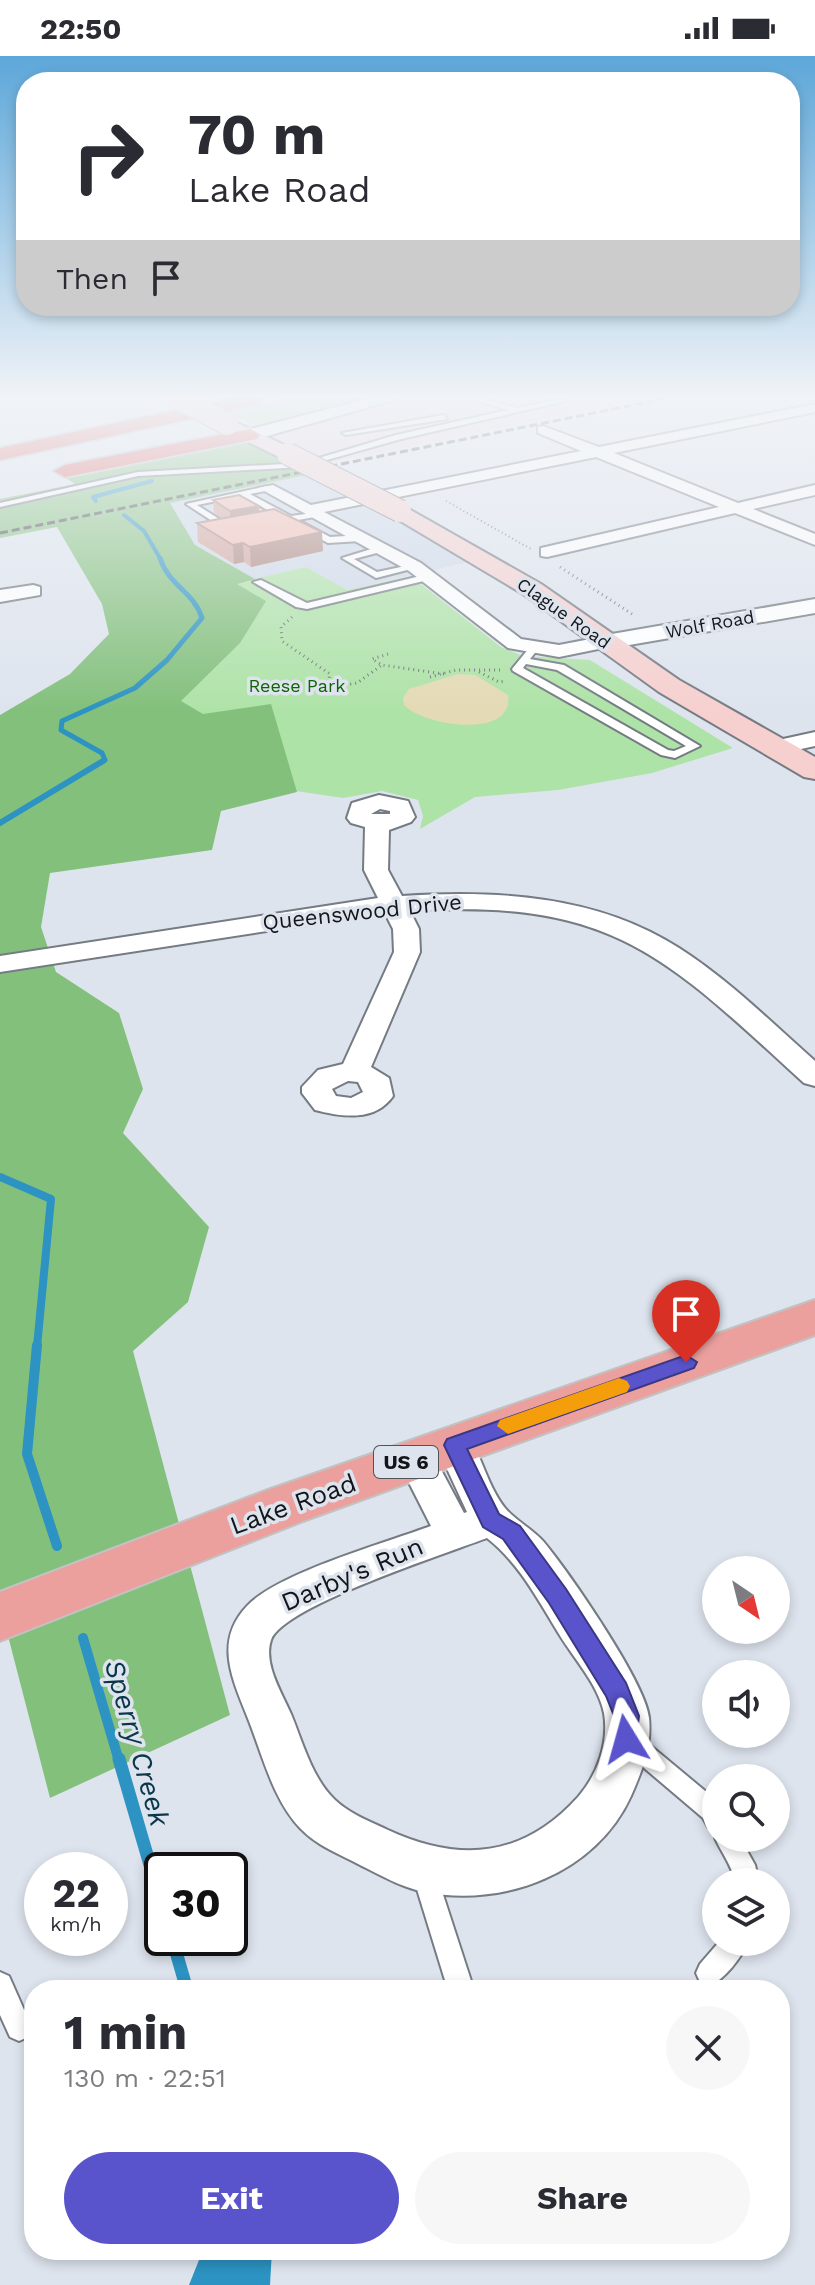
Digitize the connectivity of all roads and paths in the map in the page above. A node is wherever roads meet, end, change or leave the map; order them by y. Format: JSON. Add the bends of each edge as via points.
{"nodes":[{"id":1,"x":194,"y":503,"type":"edge"},
{"id":2,"x":261,"y":503,"type":"edge"},
{"id":3,"x":290,"y":503,"type":"edge"},
{"id":4,"x":376,"y":503,"type":"edge"},
{"id":5,"x":384,"y":503,"type":"edge"},
{"id":6,"x":724,"y":503,"type":"edge"},
{"id":7,"x":759,"y":503,"type":"edge"},
{"id":8,"x":737,"y":508,"type":"junction"},
{"id":9,"x":312,"y":518,"type":"junction"},
{"id":10,"x":291,"y":520,"type":"junction"},
{"id":11,"x":263,"y":525,"type":"edge"},
{"id":12,"x":239,"y":528,"type":"edge"},
{"id":13,"x":361,"y":538,"type":"junction"},
{"id":14,"x":815,"y":540,"type":"edge"},
{"id":15,"x":381,"y":549,"type":"junction"},
{"id":16,"x":547,"y":552,"type":"dead end"},
{"id":17,"x":422,"y":572,"type":"junction"},
{"id":18,"x":258,"y":582,"type":"dead end"},
{"id":19,"x":33,"y":591,"type":"dead end"},
{"id":20,"x":0,"y":596,"type":"edge"},
{"id":21,"x":815,"y":606,"type":"edge"},
{"id":22,"x":292,"y":617,"type":"dead end"},
{"id":23,"x":606,"y":642,"type":"junction"},
{"id":24,"x":388,"y":654,"type":"dead end"},
{"id":25,"x":528,"y":655,"type":"junction"},
{"id":26,"x":382,"y":665,"type":"junction"},
{"id":27,"x":476,"y":670,"type":"junction"},
{"id":28,"x":500,"y":670,"type":"dead end"},
{"id":29,"x":444,"y":674,"type":"junction"},
{"id":30,"x":430,"y":677,"type":"dead end"},
{"id":31,"x":511,"y":679,"type":"dead end"},
{"id":32,"x":815,"y":739,"type":"edge"},
{"id":33,"x":773,"y":748,"type":"junction"},
{"id":34,"x":815,"y":770,"type":"edge"},
{"id":35,"x":377,"y":824,"type":"dead end"},
{"id":36,"x":392,"y":905,"type":"junction"},
{"id":37,"x":0,"y":964,"type":"edge"},
{"id":38,"x":354,"y":1072,"type":"dead end"},
{"id":39,"x":815,"y":1077,"type":"edge"},
{"id":40,"x":815,"y":1317,"type":"edge"},
{"id":41,"x":435,"y":1452,"type":"junction"},
{"id":42,"x":473,"y":1526,"type":"junction"},
{"id":43,"x":0,"y":1617,"type":"edge"},
{"id":44,"x":626,"y":1739,"type":"junction"},
{"id":45,"x":702,"y":1802,"type":"edge"},
{"id":46,"x":423,"y":1869,"type":"junction"},
{"id":47,"x":723,"y":1956,"type":"edge"},
{"id":48,"x":709,"y":1973,"type":"dead end"},
{"id":49,"x":458,"y":1980,"type":"edge"},
{"id":50,"x":0,"y":1985,"type":"edge"},
{"id":51,"x":19,"y":2028,"type":"dead end"}],
"edges":[{"from":1,"to":12,"type":"lane","via":[[190,504],[222,527]]},
{"from":2,"to":10,"type":"lane"},
{"from":3,"to":9,"type":"street"},
{"from":4,"to":9,"type":"street"},
{"from":5,"to":23,"type":"main road","name":"Clague Road","bridge":true,"via":[[532,589]]},
{"from":6,"to":8,"type":"street"},
{"from":7,"to":8,"type":"street"},
{"from":8,"to":14,"type":"street"},
{"from":8,"to":16,"type":"street"},
{"from":9,"to":10,"type":"lane"},
{"from":9,"to":10,"type":"lane"},
{"from":9,"to":13,"type":"street"},
{"from":9,"to":13,"type":"lane","via":[[334,543]]},
{"from":10,"to":11,"type":"lane"},
{"from":13,"to":15,"type":"street"},
{"from":15,"to":17,"type":"street"},
{"from":15,"to":17,"type":"lane","via":[[346,558],[376,575]]},
{"from":17,"to":18,"type":"lane","via":[[307,606]]},
{"from":17,"to":25,"type":"street"},
{"from":19,"to":20,"type":"street"},
{"from":21,"to":23,"type":"street","name":"Wolf Road"},
{"from":22,"to":26,"type":"path","via":[[281,627],[282,641],[330,674],[327,688],[344,690]]},
{"from":23,"to":25,"type":"street"},
{"from":23,"to":33,"type":"main road","name":"Clague Road"},
{"from":24,"to":26,"type":"path","via":[[372,659]]},
{"from":25,"to":25,"type":"lane","via":[[517,669],[665,753],[675,755],[694,746],[560,667]]},
{"from":26,"to":29,"type":"path"},
{"from":27,"to":28,"type":"path"},
{"from":27,"to":29,"type":"path"},
{"from":27,"to":31,"type":"path","via":[[499,682]]},
{"from":29,"to":30,"type":"path"},
{"from":32,"to":33,"type":"street"},
{"from":33,"to":34,"type":"main road","name":"Clague Road"},
{"from":35,"to":36,"type":"street","via":[[376,870]]},
{"from":36,"to":37,"type":"street","name":"Queenswood Drive"},
{"from":36,"to":38,"type":"street","via":[[406,929],[407,952]]},
{"from":36,"to":39,"type":"street","name":"Queenswood Drive","via":[[519,903],[589,917],[645,938],[691,967]]},
{"from":40,"to":41,"type":"main road","name":"Lake Road","number":"US 6"},
{"from":41,"to":42,"type":"street","name":"Darby's Run"},
{"from":41,"to":43,"type":"main road","name":"Lake Road","number":"US 6"},
{"from":42,"to":44,"type":"street","name":"Darby's Run","via":[[512,1533],[558,1596],[617,1691],[627,1716]]},
{"from":42,"to":46,"type":"street","name":"Darby's Run","via":[[291,1596],[264,1612],[247,1644],[252,1678],[311,1806],[343,1834]]},
{"from":44,"to":45,"type":"lane"},
{"from":44,"to":46,"type":"street","name":"Darby's Run","via":[[625,1763],[615,1785],[587,1821],[552,1849],[521,1866],[459,1872]]},
{"from":46,"to":49,"type":"lane"},
{"from":47,"to":48,"type":"lane"},
{"from":50,"to":51,"type":"lane"}]}
